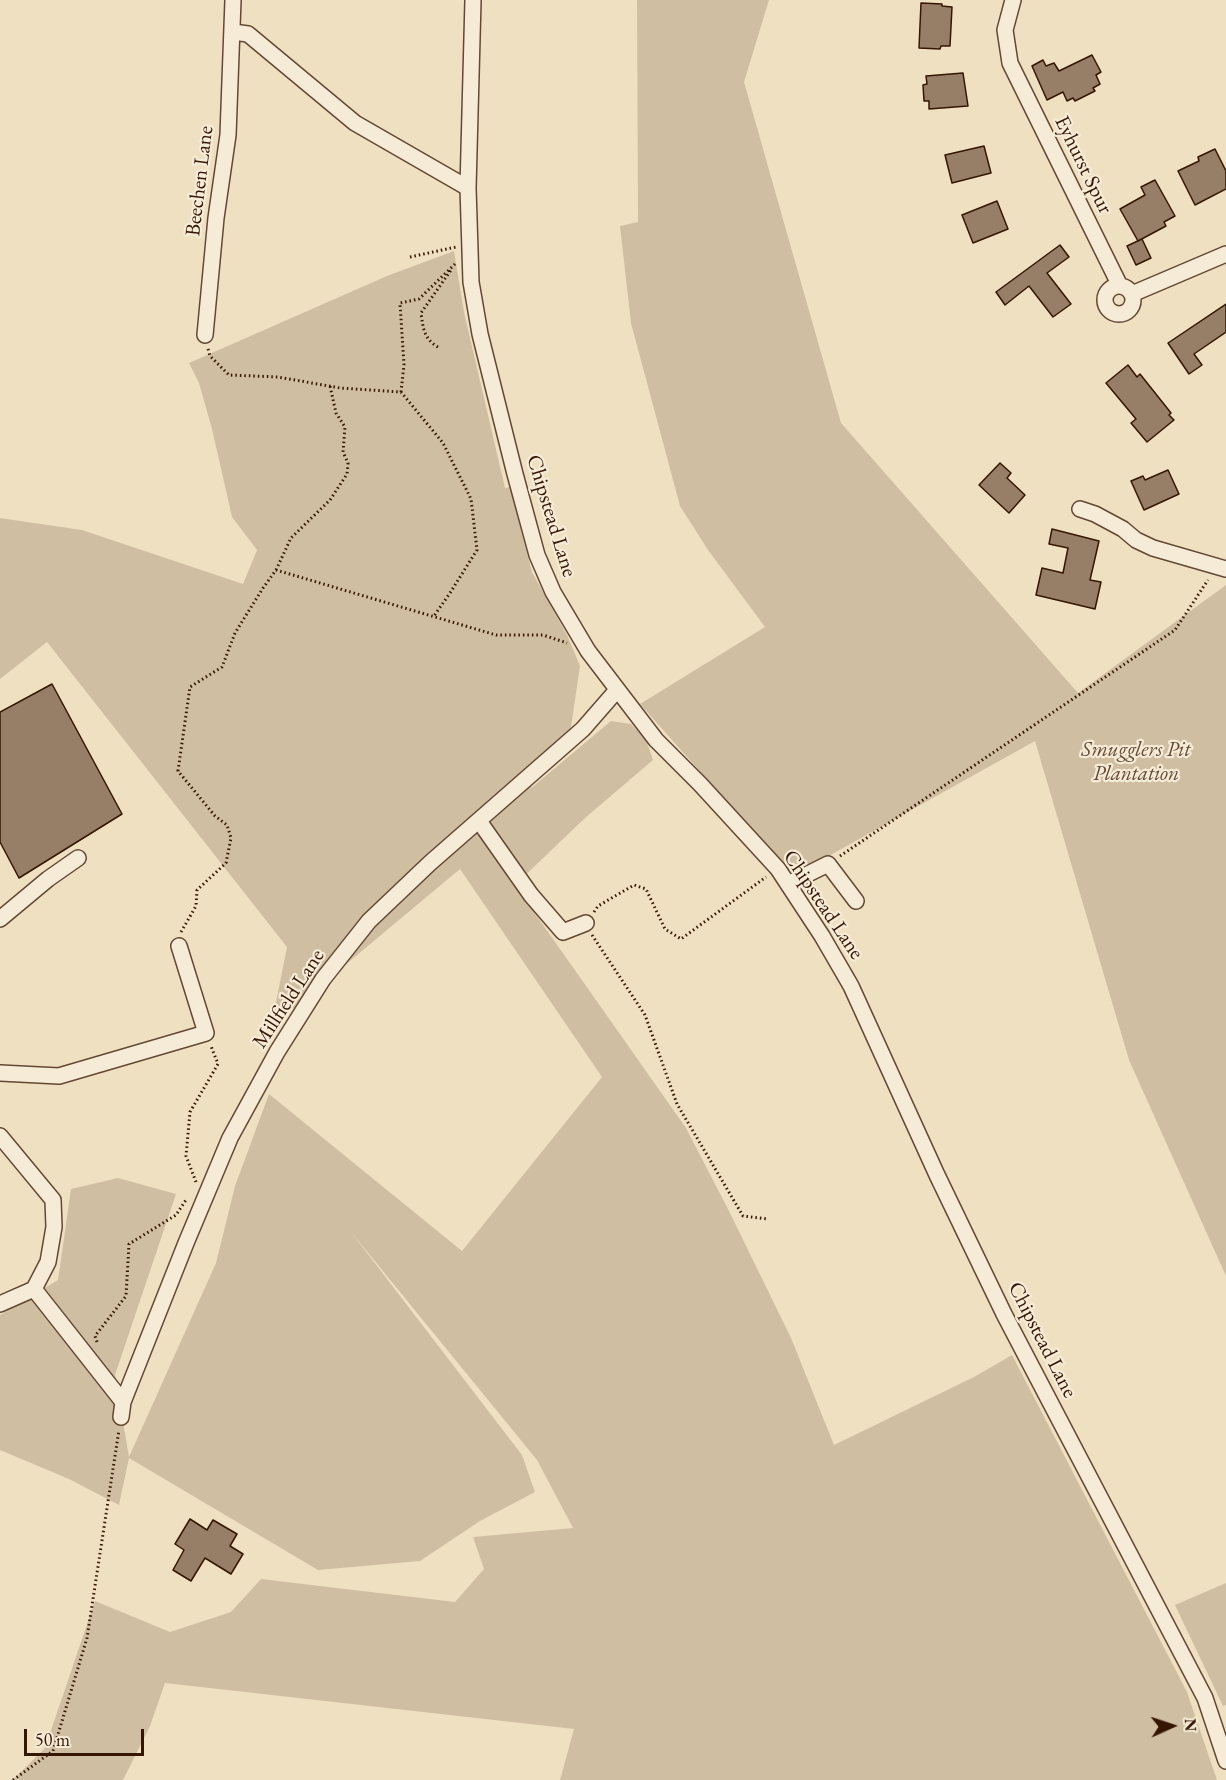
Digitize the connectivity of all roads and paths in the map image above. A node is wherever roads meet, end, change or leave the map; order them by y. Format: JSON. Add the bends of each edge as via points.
{"nodes":[{"id":1,"x":233,"y":0,"type":"edge"},
{"id":2,"x":473,"y":0,"type":"edge"},
{"id":3,"x":1013,"y":0,"type":"edge"},
{"id":4,"x":233,"y":32,"type":"junction"},
{"id":5,"x":468,"y":188,"type":"junction"},
{"id":6,"x":470,"y":251,"type":"junction"},
{"id":7,"x":1226,"y":254,"type":"edge"},
{"id":8,"x":410,"y":257,"type":"dead end"},
{"id":9,"x":455,"y":264,"type":"junction"},
{"id":10,"x":205,"y":335,"type":"joint"},
{"id":11,"x":438,"y":347,"type":"dead end"},
{"id":12,"x":330,"y":386,"type":"junction"},
{"id":13,"x":401,"y":392,"type":"junction"},
{"id":14,"x":1080,"y":509,"type":"dead end"},
{"id":15,"x":276,"y":570,"type":"junction"},
{"id":16,"x":1194,"y":571,"type":"dead end"},
{"id":17,"x":1221,"y":571,"type":"edge"},
{"id":18,"x":434,"y":616,"type":"junction"},
{"id":19,"x":588,"y":651,"type":"junction"},
{"id":20,"x":617,"y":690,"type":"junction"},
{"id":21,"x":479,"y":821,"type":"junction"},
{"id":22,"x":78,"y":858,"type":"dead end"},
{"id":23,"x":828,"y":864,"type":"junction"},
{"id":24,"x":778,"y":869,"type":"junction"},
{"id":25,"x":788,"y":884,"type":"junction"},
{"id":26,"x":856,"y":901,"type":"dead end"},
{"id":27,"x":0,"y":919,"type":"edge"},
{"id":28,"x":586,"y":922,"type":"junction"},
{"id":29,"x":179,"y":946,"type":"joint"},
{"id":30,"x":206,"y":1033,"type":"junction"},
{"id":31,"x":0,"y":1073,"type":"edge"},
{"id":32,"x":0,"y":1136,"type":"edge"},
{"id":33,"x":197,"y":1183,"type":"dead end"},
{"id":34,"x":186,"y":1199,"type":"dead end"},
{"id":35,"x":768,"y":1219,"type":"dead end"},
{"id":36,"x":34,"y":1289,"type":"junction"},
{"id":37,"x":0,"y":1304,"type":"edge"},
{"id":38,"x":97,"y":1346,"type":"dead end"},
{"id":39,"x":122,"y":1409,"type":"junction"},
{"id":40,"x":1226,"y":1761,"type":"edge"},
{"id":41,"x":13,"y":1780,"type":"edge"}],
"edges":[{"from":1,"to":4,"type":"street","name":"Beechen Lane"},
{"from":2,"to":5,"type":"street","name":"Chipstead Lane"},
{"from":3,"to":7,"type":"street","name":"Eyhurst Spur","via":[[1005,30],[1010,63],[1126,290]]},
{"from":4,"to":5,"type":"street","via":[[248,34],[355,123]]},
{"from":4,"to":10,"type":"street","name":"Beechen Lane","via":[[228,135]]},
{"from":5,"to":6,"type":"street","name":"Chipstead Lane"},
{"from":6,"to":8,"type":"path"},
{"from":6,"to":9,"type":"path"},
{"from":6,"to":19,"type":"street","name":"Chipstead Lane","via":[[480,334],[537,555],[553,592]]},
{"from":9,"to":11,"type":"path","via":[[421,313],[424,333]]},
{"from":9,"to":13,"type":"path","via":[[419,299],[400,303],[404,365]]},
{"from":10,"to":12,"type":"path","via":[[210,356],[229,375],[278,377]]},
{"from":12,"to":13,"type":"path"},
{"from":12,"to":15,"type":"path","via":[[336,412],[345,427],[343,452],[347,474],[330,500],[291,538]]},
{"from":13,"to":18,"type":"path","via":[[443,443],[471,499],[477,550]]},
{"from":14,"to":17,"type":"street","via":[[1153,548]]},
{"from":15,"to":18,"type":"path"},
{"from":15,"to":29,"type":"path","via":[[235,633],[222,667],[190,687],[178,771],[227,825],[231,838],[226,863],[197,890],[196,906],[179,936]]},
{"from":16,"to":17,"type":"street"},
{"from":17,"to":23,"type":"path","via":[[1175,630]]},
{"from":18,"to":19,"type":"path","via":[[496,635],[543,635]]},
{"from":19,"to":20,"type":"street","name":"Chipstead Lane"},
{"from":20,"to":21,"type":"street","name":"Millfield Lane","via":[[583,729]]},
{"from":20,"to":24,"type":"street","name":"Chipstead Lane","via":[[656,740]]},
{"from":21,"to":28,"type":"street","via":[[531,895],[563,932]]},
{"from":21,"to":39,"type":"street","name":"Millfield Lane","via":[[369,921],[323,979],[277,1052],[230,1138]]},
{"from":22,"to":27,"type":"street"},
{"from":23,"to":25,"type":"street"},
{"from":23,"to":26,"type":"street"},
{"from":24,"to":25,"type":"street","name":"Chipstead Lane"},
{"from":24,"to":28,"type":"path","via":[[681,939],[665,929],[646,889],[634,885],[598,906]]},
{"from":25,"to":40,"type":"street","name":"Chipstead Lane","via":[[851,986],[1004,1314],[1205,1698]]},
{"from":28,"to":35,"type":"path","via":[[645,1015],[677,1104],[743,1216]]},
{"from":29,"to":30,"type":"street"},
{"from":30,"to":31,"type":"street","via":[[59,1076]]},
{"from":30,"to":33,"type":"path","via":[[218,1064],[190,1112],[186,1156]]},
{"from":32,"to":36,"type":"street","via":[[53,1200],[54,1227],[48,1262]]},
{"from":34,"to":38,"type":"path","via":[[176,1215],[129,1244],[126,1296],[95,1336]]},
{"from":36,"to":37,"type":"street"},
{"from":36,"to":39,"type":"street"},
{"from":39,"to":41,"type":"path","via":[[87,1638],[52,1751]]}]}
